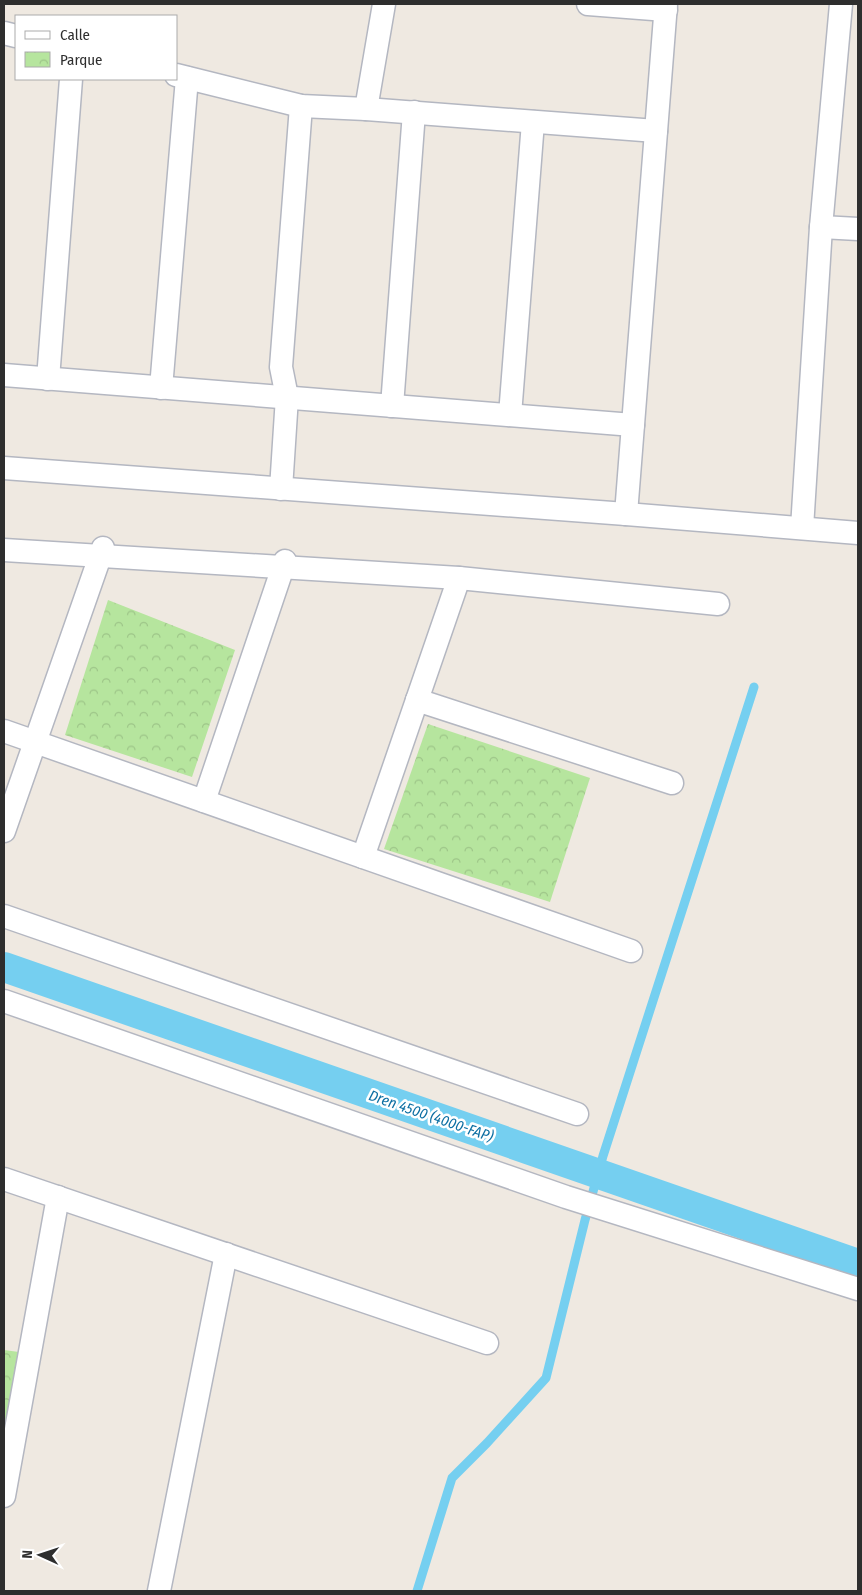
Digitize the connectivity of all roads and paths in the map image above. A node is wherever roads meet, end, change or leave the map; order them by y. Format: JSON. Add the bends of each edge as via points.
{"nodes":[{"id":1,"x":384,"y":4,"type":"edge"},
{"id":2,"x":588,"y":4,"type":"edge"},
{"id":3,"x":841,"y":4,"type":"edge"},
{"id":4,"x":666,"y":7,"type":"edge"},
{"id":5,"x":182,"y":77,"type":"edge"},
{"id":6,"x":71,"y":80,"type":"edge"},
{"id":7,"x":301,"y":106,"type":"junction"},
{"id":8,"x":366,"y":109,"type":"junction"},
{"id":9,"x":414,"y":112,"type":"junction"},
{"id":10,"x":533,"y":122,"type":"junction"},
{"id":11,"x":656,"y":131,"type":"junction"},
{"id":12,"x":821,"y":227,"type":"junction"},
{"id":13,"x":858,"y":229,"type":"edge"},
{"id":14,"x":4,"y":375,"type":"edge"},
{"id":15,"x":48,"y":379,"type":"junction"},
{"id":16,"x":161,"y":388,"type":"junction"},
{"id":17,"x":287,"y":398,"type":"junction"},
{"id":18,"x":392,"y":406,"type":"junction"},
{"id":19,"x":510,"y":415,"type":"junction"},
{"id":20,"x":633,"y":425,"type":"junction"},
{"id":21,"x":4,"y":468,"type":"edge"},
{"id":22,"x":281,"y":489,"type":"junction"},
{"id":23,"x":626,"y":514,"type":"junction"},
{"id":24,"x":802,"y":528,"type":"junction"},
{"id":25,"x":858,"y":533,"type":"edge"},
{"id":26,"x":4,"y":550,"type":"edge"},
{"id":27,"x":102,"y":552,"type":"junction"},
{"id":28,"x":284,"y":564,"type":"junction"},
{"id":29,"x":459,"y":578,"type":"junction"},
{"id":30,"x":718,"y":604,"type":"dead end"},
{"id":31,"x":417,"y":700,"type":"junction"},
{"id":32,"x":4,"y":731,"type":"edge"},
{"id":33,"x":35,"y":742,"type":"junction"},
{"id":34,"x":672,"y":783,"type":"dead end"},
{"id":35,"x":204,"y":801,"type":"junction"},
{"id":36,"x":4,"y":831,"type":"edge"},
{"id":37,"x":363,"y":857,"type":"junction"},
{"id":38,"x":4,"y":916,"type":"edge"},
{"id":39,"x":631,"y":951,"type":"dead end"},
{"id":40,"x":4,"y":1001,"type":"edge"},
{"id":41,"x":577,"y":1114,"type":"dead end"},
{"id":42,"x":4,"y":1179,"type":"edge"},
{"id":43,"x":58,"y":1197,"type":"junction"},
{"id":44,"x":226,"y":1254,"type":"junction"},
{"id":45,"x":858,"y":1289,"type":"edge"},
{"id":46,"x":486,"y":1343,"type":"dead end"},
{"id":47,"x":4,"y":1496,"type":"edge"},
{"id":48,"x":159,"y":1591,"type":"edge"}],
"edges":[{"from":1,"to":8,"type":"street"},
{"from":2,"to":4,"type":"street"},
{"from":3,"to":12,"type":"street"},
{"from":4,"to":11,"type":"street"},
{"from":5,"to":7,"type":"street"},
{"from":5,"to":16,"type":"street"},
{"from":6,"to":15,"type":"street"},
{"from":7,"to":8,"type":"street"},
{"from":7,"to":17,"type":"street","via":[[281,367]]},
{"from":8,"to":9,"type":"street"},
{"from":9,"to":10,"type":"street"},
{"from":9,"to":18,"type":"street"},
{"from":10,"to":11,"type":"street"},
{"from":10,"to":19,"type":"street"},
{"from":11,"to":20,"type":"street"},
{"from":12,"to":13,"type":"street"},
{"from":12,"to":24,"type":"street"},
{"from":14,"to":15,"type":"street"},
{"from":15,"to":16,"type":"street"},
{"from":16,"to":17,"type":"street"},
{"from":17,"to":18,"type":"street"},
{"from":17,"to":22,"type":"street"},
{"from":18,"to":19,"type":"street"},
{"from":19,"to":20,"type":"street"},
{"from":20,"to":23,"type":"street"},
{"from":21,"to":22,"type":"street"},
{"from":22,"to":23,"type":"street"},
{"from":23,"to":24,"type":"street"},
{"from":24,"to":25,"type":"street"},
{"from":26,"to":27,"type":"street"},
{"from":27,"to":28,"type":"street"},
{"from":27,"to":33,"type":"street"},
{"from":28,"to":29,"type":"street"},
{"from":28,"to":35,"type":"street"},
{"from":29,"to":30,"type":"street"},
{"from":29,"to":31,"type":"street"},
{"from":31,"to":34,"type":"street"},
{"from":31,"to":37,"type":"street"},
{"from":32,"to":33,"type":"street"},
{"from":33,"to":35,"type":"street"},
{"from":33,"to":36,"type":"street"},
{"from":35,"to":37,"type":"street"},
{"from":37,"to":39,"type":"street"},
{"from":38,"to":41,"type":"street"},
{"from":40,"to":45,"type":"street","via":[[586,1203]]},
{"from":42,"to":43,"type":"street"},
{"from":43,"to":44,"type":"street"},
{"from":43,"to":47,"type":"street"},
{"from":44,"to":46,"type":"street"},
{"from":44,"to":48,"type":"street"}]}
